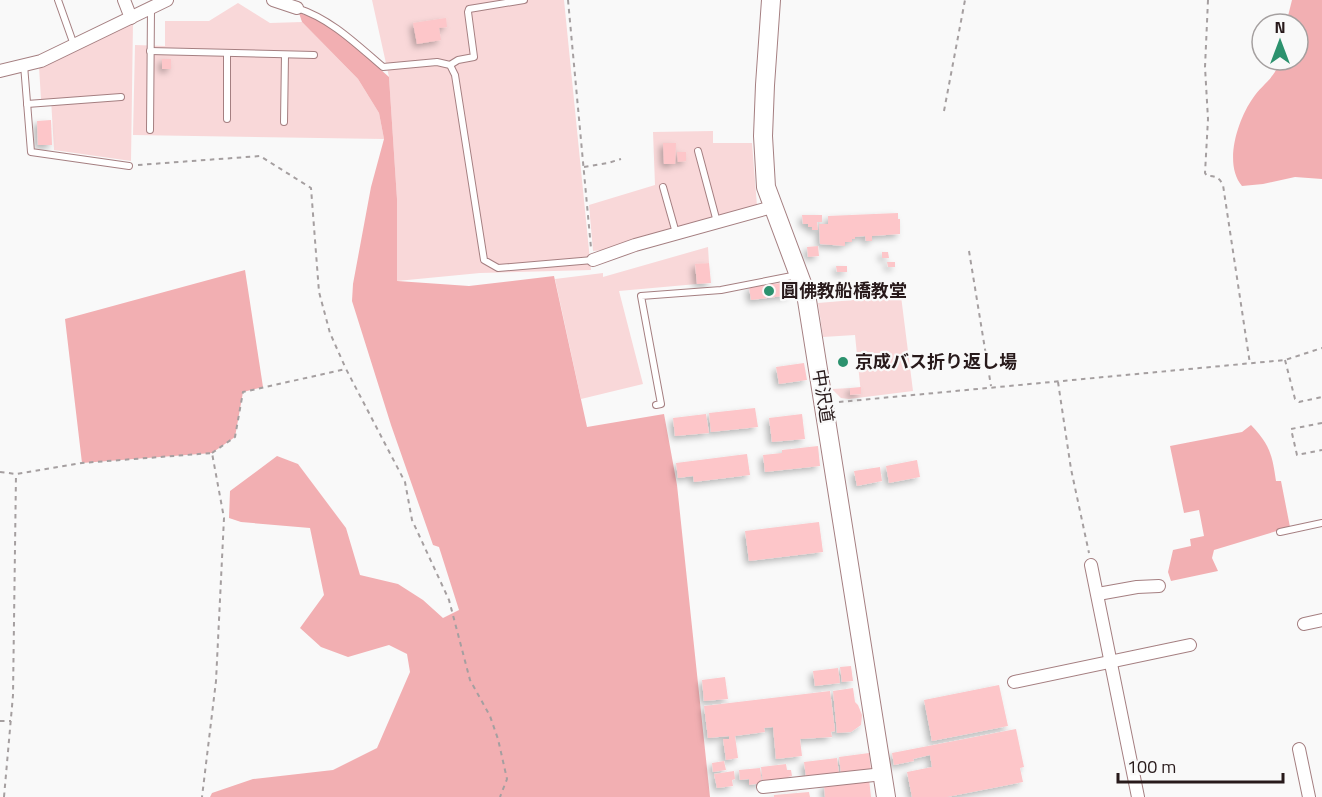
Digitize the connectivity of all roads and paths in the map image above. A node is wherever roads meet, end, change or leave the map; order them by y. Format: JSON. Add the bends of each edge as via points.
{"nodes":[{"id":1,"x":58,"y":0,"type":"edge"},
{"id":2,"x":124,"y":0,"type":"edge"},
{"id":3,"x":167,"y":0,"type":"edge"},
{"id":4,"x":524,"y":0,"type":"edge"},
{"id":5,"x":568,"y":0,"type":"edge"},
{"id":6,"x":771,"y":0,"type":"edge"},
{"id":7,"x":965,"y":0,"type":"edge"},
{"id":8,"x":1208,"y":0,"type":"edge"},
{"id":9,"x":286,"y":3,"type":"edge"},
{"id":10,"x":151,"y":8,"type":"junction"},
{"id":11,"x":131,"y":18,"type":"junction"},
{"id":12,"x":74,"y":45,"type":"junction"},
{"id":13,"x":150,"y":51,"type":"junction"},
{"id":14,"x":227,"y":53,"type":"junction"},
{"id":15,"x":285,"y":55,"type":"junction"},
{"id":16,"x":314,"y":55,"type":"dead end"},
{"id":17,"x":24,"y":65,"type":"junction"},
{"id":18,"x":450,"y":65,"type":"junction"},
{"id":19,"x":0,"y":71,"type":"edge"},
{"id":20,"x":121,"y":97,"type":"dead end"},
{"id":21,"x":27,"y":104,"type":"junction"},
{"id":22,"x":944,"y":111,"type":"dead end"},
{"id":23,"x":227,"y":119,"type":"dead end"},
{"id":24,"x":284,"y":122,"type":"dead end"},
{"id":25,"x":150,"y":130,"type":"dead end"},
{"id":26,"x":698,"y":151,"type":"dead end"},
{"id":27,"x":621,"y":159,"type":"dead end"},
{"id":28,"x":129,"y":166,"type":"joint"},
{"id":29,"x":584,"y":167,"type":"junction"},
{"id":30,"x":663,"y":187,"type":"dead end"},
{"id":31,"x":772,"y":207,"type":"junction"},
{"id":32,"x":717,"y":222,"type":"junction"},
{"id":33,"x":676,"y":234,"type":"junction"},
{"id":34,"x":969,"y":251,"type":"dead end"},
{"id":35,"x":592,"y":260,"type":"junction"},
{"id":36,"x":801,"y":274,"type":"junction"},
{"id":37,"x":1322,"y":348,"type":"edge"},
{"id":38,"x":1285,"y":360,"type":"junction"},
{"id":39,"x":1250,"y":364,"type":"junction"},
{"id":40,"x":346,"y":369,"type":"junction"},
{"id":41,"x":1058,"y":382,"type":"junction"},
{"id":42,"x":991,"y":386,"type":"junction"},
{"id":43,"x":1322,"y":397,"type":"edge"},
{"id":44,"x":824,"y":404,"type":"junction"},
{"id":45,"x":656,"y":405,"type":"dead end"},
{"id":46,"x":1322,"y":423,"type":"edge"},
{"id":47,"x":1322,"y":450,"type":"edge"},
{"id":48,"x":212,"y":453,"type":"junction"},
{"id":49,"x":0,"y":472,"type":"edge"},
{"id":50,"x":16,"y":474,"type":"junction"},
{"id":51,"x":1322,"y":524,"type":"edge"},
{"id":52,"x":1280,"y":532,"type":"dead end"},
{"id":53,"x":1091,"y":565,"type":"joint"},
{"id":54,"x":1159,"y":586,"type":"dead end"},
{"id":55,"x":1098,"y":594,"type":"junction"},
{"id":56,"x":1322,"y":620,"type":"edge"},
{"id":57,"x":1304,"y":624,"type":"dead end"},
{"id":58,"x":1190,"y":645,"type":"dead end"},
{"id":59,"x":1112,"y":662,"type":"junction"},
{"id":60,"x":1014,"y":682,"type":"dead end"},
{"id":61,"x":0,"y":721,"type":"edge"},
{"id":62,"x":11,"y":721,"type":"junction"},
{"id":63,"x":1299,"y":749,"type":"dead end"},
{"id":64,"x":883,"y":774,"type":"junction"},
{"id":65,"x":763,"y":787,"type":"dead end"},
{"id":66,"x":4,"y":797,"type":"edge"},
{"id":67,"x":202,"y":797,"type":"edge"},
{"id":68,"x":500,"y":797,"type":"edge"},
{"id":69,"x":886,"y":797,"type":"edge"},
{"id":70,"x":1138,"y":797,"type":"edge"},
{"id":71,"x":1309,"y":797,"type":"edge"}],
"edges":[{"from":1,"to":12,"type":"lane"},
{"from":2,"to":11,"type":"street"},
{"from":3,"to":10,"type":"street"},
{"from":4,"to":18,"type":"lane","via":[[469,9],[474,57]]},
{"from":5,"to":29,"type":"path"},
{"from":6,"to":31,"type":"street","name":"中沢道","via":[[763,136],[766,187]]},
{"from":7,"to":22,"type":"path"},
{"from":8,"to":39,"type":"path","via":[[1205,173],[1220,179],[1223,185]]},
{"from":9,"to":18,"type":"lane","via":[[315,14],[383,67],[437,62]]},
{"from":10,"to":11,"type":"street"},
{"from":10,"to":13,"type":"lane"},
{"from":11,"to":12,"type":"street"},
{"from":12,"to":17,"type":"street"},
{"from":13,"to":14,"type":"lane"},
{"from":13,"to":25,"type":"lane"},
{"from":14,"to":15,"type":"lane"},
{"from":14,"to":23,"type":"lane"},
{"from":15,"to":16,"type":"lane"},
{"from":15,"to":24,"type":"lane"},
{"from":17,"to":19,"type":"street"},
{"from":17,"to":21,"type":"lane"},
{"from":18,"to":35,"type":"lane","via":[[455,75],[484,260],[498,268]]},
{"from":20,"to":21,"type":"lane"},
{"from":21,"to":28,"type":"lane","via":[[31,152]]},
{"from":26,"to":32,"type":"lane"},
{"from":27,"to":29,"type":"path"},
{"from":28,"to":40,"type":"path","via":[[260,156],[311,188],[319,292],[330,333]]},
{"from":29,"to":35,"type":"path"},
{"from":30,"to":33,"type":"lane"},
{"from":31,"to":32,"type":"street"},
{"from":31,"to":36,"type":"street","name":"中沢道"},
{"from":32,"to":33,"type":"street"},
{"from":33,"to":35,"type":"street"},
{"from":34,"to":42,"type":"path"},
{"from":36,"to":44,"type":"street","name":"中沢道"},
{"from":36,"to":45,"type":"lane","via":[[721,290],[641,297],[660,404]]},
{"from":37,"to":38,"type":"path"},
{"from":38,"to":39,"type":"path"},
{"from":38,"to":43,"type":"path","via":[[1295,399],[1299,402]]},
{"from":39,"to":41,"type":"path"},
{"from":40,"to":48,"type":"path","via":[[243,392],[235,437]]},
{"from":40,"to":68,"type":"path","via":[[405,482],[412,520],[449,600],[470,680],[498,739],[507,779]]},
{"from":41,"to":42,"type":"path"},
{"from":41,"to":53,"type":"path"},
{"from":42,"to":44,"type":"path"},
{"from":44,"to":64,"type":"street","name":"中沢道"},
{"from":46,"to":47,"type":"path","via":[[1291,429],[1297,455]]},
{"from":48,"to":50,"type":"path","via":[[82,463]]},
{"from":48,"to":67,"type":"path","via":[[224,518],[216,681]]},
{"from":49,"to":50,"type":"path"},
{"from":50,"to":62,"type":"path"},
{"from":51,"to":52,"type":"lane"},
{"from":53,"to":55,"type":"street"},
{"from":54,"to":55,"type":"street"},
{"from":55,"to":59,"type":"street"},
{"from":56,"to":57,"type":"street"},
{"from":58,"to":59,"type":"street"},
{"from":59,"to":60,"type":"street"},
{"from":59,"to":70,"type":"street"},
{"from":61,"to":62,"type":"path"},
{"from":62,"to":66,"type":"path"},
{"from":63,"to":71,"type":"street"},
{"from":64,"to":65,"type":"street"},
{"from":64,"to":69,"type":"street","name":"中沢道"}]}
